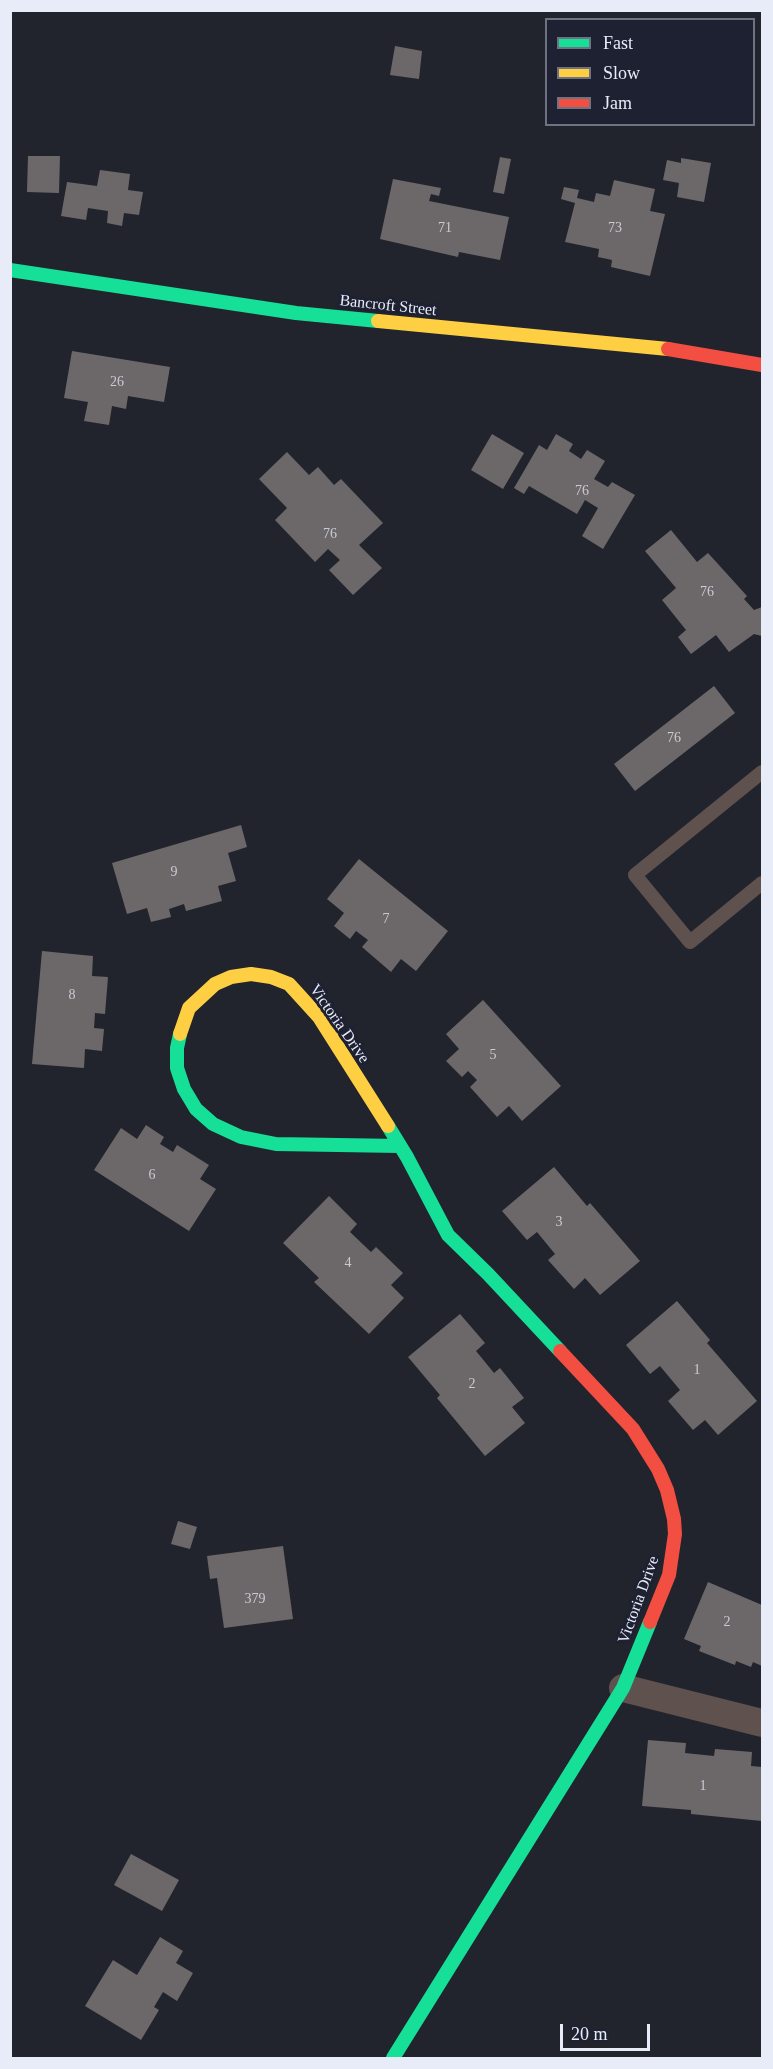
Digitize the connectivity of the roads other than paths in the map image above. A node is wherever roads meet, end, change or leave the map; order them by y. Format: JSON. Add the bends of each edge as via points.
{"nodes":[{"id":1,"x":10,"y":270,"type":"edge"},
{"id":2,"x":762,"y":365,"type":"edge"},
{"id":3,"x":762,"y":772,"type":"edge"},
{"id":4,"x":762,"y":883,"type":"edge"},
{"id":5,"x":400,"y":1146,"type":"junction"},
{"id":6,"x":623,"y":1688,"type":"junction"},
{"id":7,"x":762,"y":1723,"type":"edge"},
{"id":8,"x":393,"y":2058,"type":"edge"}],
"edges":[{"from":1,"to":2,"type":"street","name":"Bancroft Street","via":[[296,313],[687,351]]},
{"from":3,"to":4,"type":"lane","via":[[636,875],[690,942]]},
{"from":5,"to":5,"type":"street","name":"Victoria Drive","via":[[319,1017],[290,984],[251,974],[231,977],[215,984],[189,1008],[181,1027],[177,1068],[196,1109],[213,1124],[241,1137],[276,1144]]},
{"from":5,"to":6,"type":"street","name":"Victoria Drive","via":[[448,1235],[633,1429],[662,1479],[674,1519],[669,1575]]},
{"from":6,"to":7,"type":"street"},
{"from":6,"to":8,"type":"street","name":"Victoria Drive"}]}
